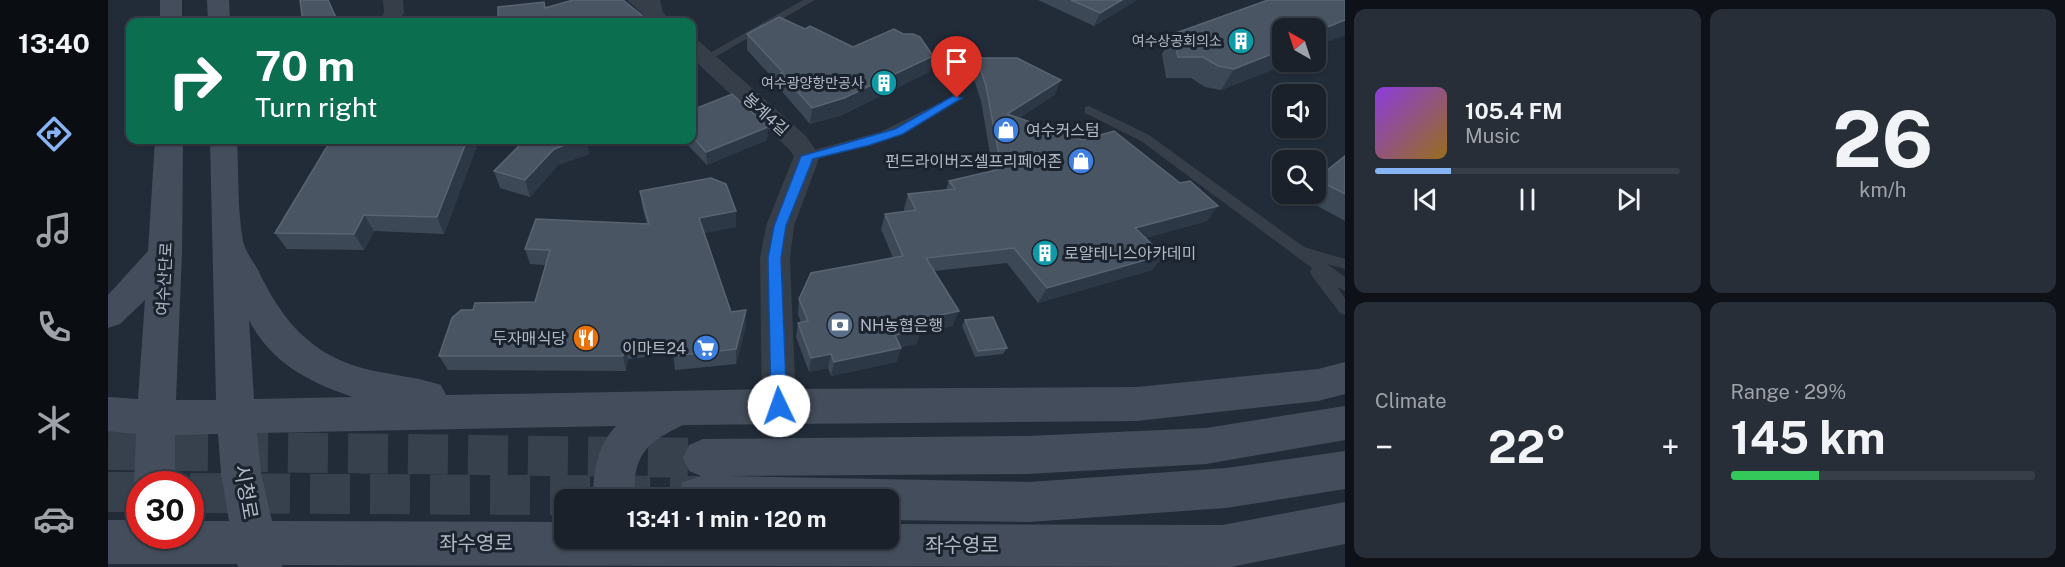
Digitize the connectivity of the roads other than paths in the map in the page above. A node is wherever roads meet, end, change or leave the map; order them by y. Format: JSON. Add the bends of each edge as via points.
{"nodes":[{"id":1,"x":171,"y":0,"type":"edge"},
{"id":2,"x":218,"y":0,"type":"edge"},
{"id":3,"x":393,"y":0,"type":"edge"},
{"id":4,"x":637,"y":0,"type":"edge"},
{"id":5,"x":655,"y":0,"type":"edge"},
{"id":6,"x":810,"y":0,"type":"edge"},
{"id":7,"x":171,"y":18,"type":"edge"},
{"id":8,"x":219,"y":18,"type":"edge"},
{"id":9,"x":391,"y":18,"type":"edge"},
{"id":10,"x":657,"y":18,"type":"edge"},
{"id":11,"x":661,"y":18,"type":"edge"},
{"id":12,"x":698,"y":53,"type":"edge"},
{"id":13,"x":957,"y":98,"type":"dead end"},
{"id":14,"x":1089,"y":110,"type":"dead end"},
{"id":15,"x":169,"y":144,"type":"edge"},
{"id":16,"x":223,"y":144,"type":"edge"},
{"id":17,"x":807,"y":156,"type":"junction"},
{"id":18,"x":227,"y":240,"type":"junction"},
{"id":19,"x":1294,"y":248,"type":"junction"},
{"id":20,"x":166,"y":252,"type":"junction"},
{"id":21,"x":1345,"y":264,"type":"edge"},
{"id":22,"x":1345,"y":285,"type":"edge"},
{"id":23,"x":1345,"y":309,"type":"edge"},
{"id":24,"x":108,"y":314,"type":"edge"},
{"id":25,"x":1345,"y":378,"type":"edge"},
{"id":26,"x":779,"y":406,"type":"junction"},
{"id":27,"x":680,"y":408,"type":"junction"},
{"id":28,"x":540,"y":411,"type":"junction"},
{"id":29,"x":108,"y":414,"type":"edge"},
{"id":30,"x":236,"y":417,"type":"junction"},
{"id":31,"x":155,"y":418,"type":"junction"},
{"id":32,"x":1345,"y":423,"type":"edge"},
{"id":33,"x":1345,"y":470,"type":"edge"},
{"id":34,"x":155,"y":471,"type":"edge"},
{"id":35,"x":613,"y":489,"type":"edge"},
{"id":36,"x":1345,"y":523,"type":"edge"},
{"id":37,"x":108,"y":542,"type":"edge"},
{"id":38,"x":554,"y":542,"type":"edge"},
{"id":39,"x":436,"y":543,"type":"junction"},
{"id":40,"x":126,"y":544,"type":"edge"},
{"id":41,"x":899,"y":544,"type":"edge"},
{"id":42,"x":170,"y":549,"type":"edge"},
{"id":43,"x":258,"y":555,"type":"edge"},
{"id":44,"x":396,"y":567,"type":"edge"}],
"edges":[{"from":1,"to":7,"type":"street"},
{"from":2,"to":8,"type":"street"},
{"from":3,"to":9,"type":"street"},
{"from":4,"to":10,"type":"street"},
{"from":5,"to":11,"type":"lane"},
{"from":6,"to":12,"type":"lane"},
{"from":12,"to":17,"type":"street","name":"봉계4길","via":[[797,142]]},
{"from":13,"to":17,"type":"lane","via":[[899,131]]},
{"from":14,"to":19,"type":"lane","via":[[1145,138]]},
{"from":15,"to":20,"type":"street","name":"여수산단로"},
{"from":16,"to":18,"type":"street"},
{"from":17,"to":26,"type":"street","via":[[780,226],[775,258]]},
{"from":18,"to":28,"type":"street","via":[[273,331],[296,354],[340,378],[389,392]]},
{"from":18,"to":30,"type":"street"},
{"from":19,"to":21,"type":"lane"},
{"from":19,"to":22,"type":"lane"},
{"from":19,"to":23,"type":"lane"},
{"from":20,"to":24,"type":"street"},
{"from":20,"to":31,"type":"street","name":"여수산단로"},
{"from":25,"to":26,"type":"street","via":[[1318,385],[1137,404]]},
{"from":26,"to":27,"type":"street"},
{"from":27,"to":28,"type":"street"},
{"from":27,"to":35,"type":"street","via":[[653,420],[620,451],[612,473]]},
{"from":28,"to":30,"type":"street"},
{"from":29,"to":31,"type":"street"},
{"from":30,"to":31,"type":"street"},
{"from":30,"to":43,"type":"street","name":"시청로","via":[[241,473]]},
{"from":31,"to":34,"type":"street"},
{"from":32,"to":33,"type":"street","via":[[1206,446],[701,477],[1029,502],[1227,488]]},
{"from":36,"to":41,"type":"street","name":"좌수영로","via":[[1222,547]]},
{"from":37,"to":40,"type":"street","name":"좌수영로"},
{"from":38,"to":39,"type":"street","name":"좌수영로"},
{"from":39,"to":43,"type":"street","name":"좌수영로"},
{"from":39,"to":44,"type":"street"},
{"from":42,"to":43,"type":"street","name":"좌수영로"}]}
